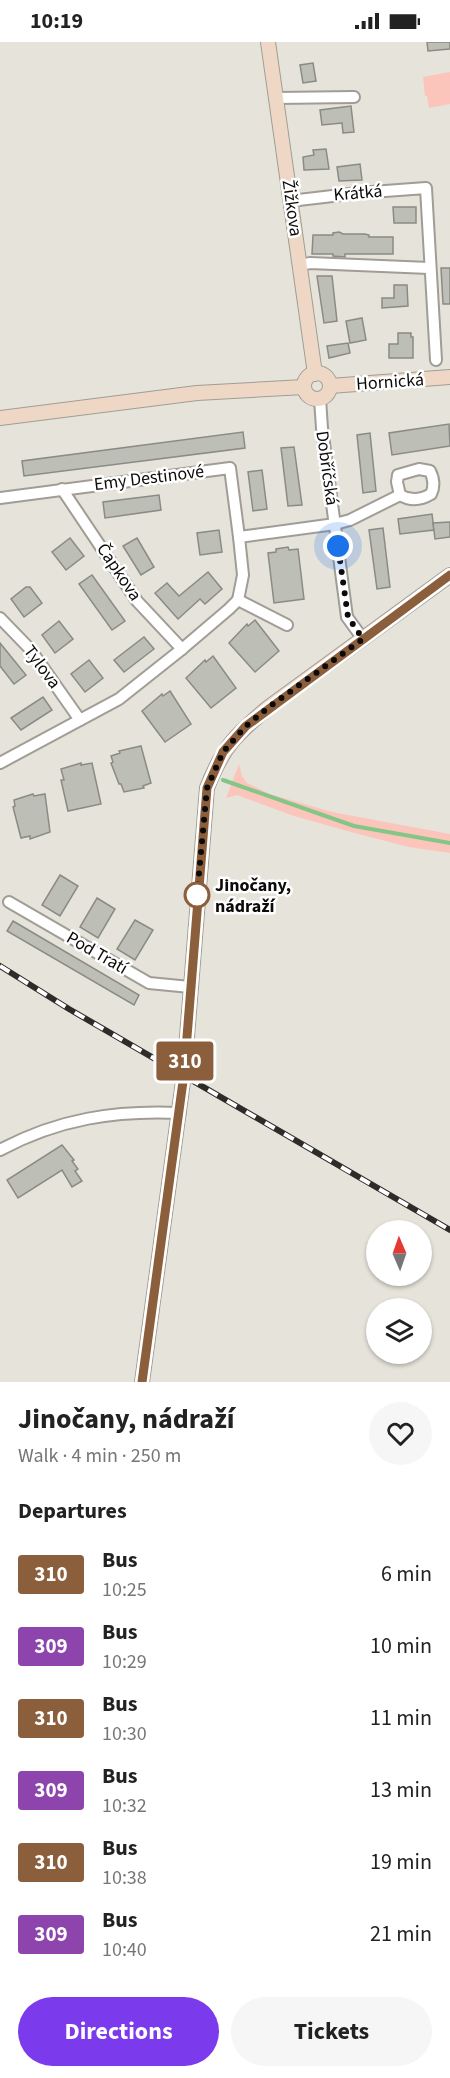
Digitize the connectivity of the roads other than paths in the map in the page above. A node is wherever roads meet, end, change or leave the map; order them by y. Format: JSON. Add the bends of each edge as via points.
{"nodes":[{"id":1,"x":268,"y":42,"type":"edge"},
{"id":2,"x":354,"y":97,"type":"dead end"},
{"id":3,"x":277,"y":98,"type":"junction"},
{"id":4,"x":291,"y":201,"type":"junction"},
{"id":5,"x":300,"y":265,"type":"junction"},
{"id":6,"x":429,"y":268,"type":"junction"},
{"id":7,"x":436,"y":360,"type":"dead end"},
{"id":8,"x":315,"y":374,"type":"junction"},
{"id":9,"x":450,"y":377,"type":"edge"},
{"id":10,"x":330,"y":386,"type":"junction"},
{"id":11,"x":304,"y":387,"type":"junction"},
{"id":12,"x":320,"y":399,"type":"junction"},
{"id":13,"x":0,"y":418,"type":"edge"},
{"id":14,"x":62,"y":489,"type":"junction"},
{"id":15,"x":400,"y":495,"type":"dead end"},
{"id":16,"x":0,"y":498,"type":"edge"},
{"id":17,"x":335,"y":524,"type":"junction"},
{"id":18,"x":239,"y":537,"type":"junction"},
{"id":19,"x":450,"y":575,"type":"edge"},
{"id":20,"x":238,"y":600,"type":"junction"},
{"id":21,"x":0,"y":618,"type":"edge"},
{"id":22,"x":287,"y":625,"type":"dead end"},
{"id":23,"x":363,"y":639,"type":"junction"},
{"id":24,"x":182,"y":649,"type":"junction"},
{"id":25,"x":80,"y":720,"type":"junction"},
{"id":26,"x":0,"y":763,"type":"edge"},
{"id":27,"x":9,"y":902,"type":"dead end"},
{"id":28,"x":190,"y":987,"type":"junction"},
{"id":29,"x":180,"y":1113,"type":"junction"},
{"id":30,"x":0,"y":1150,"type":"edge"},
{"id":31,"x":142,"y":1382,"type":"edge"}],
"edges":[{"from":1,"to":3,"type":"street","name":"Žižkova"},
{"from":2,"to":3,"type":"street"},
{"from":3,"to":4,"type":"street","name":"Žižkova"},
{"from":4,"to":5,"type":"street","name":"Žižkova"},
{"from":4,"to":6,"type":"street","name":"Krátká","via":[[426,188]]},
{"from":5,"to":6,"type":"street"},
{"from":5,"to":8,"type":"street","name":"Žižkova"},
{"from":6,"to":7,"type":"street"},
{"from":8,"to":10,"type":"street","via":[[324,375]]},
{"from":8,"to":11,"type":"street","via":[[307,378]]},
{"from":9,"to":10,"type":"street","name":"Hornická"},
{"from":10,"to":12,"type":"street"},
{"from":11,"to":12,"type":"street","via":[[308,395]]},
{"from":11,"to":13,"type":"street","via":[[197,393]]},
{"from":12,"to":17,"type":"street","name":"Dobříčská"},
{"from":14,"to":16,"type":"street","name":"Emy Destinové"},
{"from":14,"to":18,"type":"street","name":"Emy Destinové","via":[[230,468]]},
{"from":14,"to":24,"type":"street","name":"Čapkova","via":[[137,601]]},
{"from":15,"to":17,"type":"street"},
{"from":17,"to":18,"type":"street"},
{"from":17,"to":23,"type":"street","name":"Dobříčská","via":[[348,617]]},
{"from":18,"to":20,"type":"street","name":"Emy Destinové","via":[[243,575]]},
{"from":19,"to":23,"type":"street"},
{"from":20,"to":22,"type":"street"},
{"from":20,"to":24,"type":"street"},
{"from":21,"to":25,"type":"street","name":"Tylova","via":[[30,649]]},
{"from":23,"to":28,"type":"street","via":[[246,726],[216,766],[205,799]]},
{"from":24,"to":25,"type":"street","via":[[119,699]]},
{"from":25,"to":26,"type":"street"},
{"from":27,"to":28,"type":"street","name":"Pod Tratí","via":[[149,983]]},
{"from":28,"to":29,"type":"street"},
{"from":29,"to":30,"type":"street","via":[[140,1111],[102,1115],[26,1136]]},
{"from":29,"to":31,"type":"street"}]}
